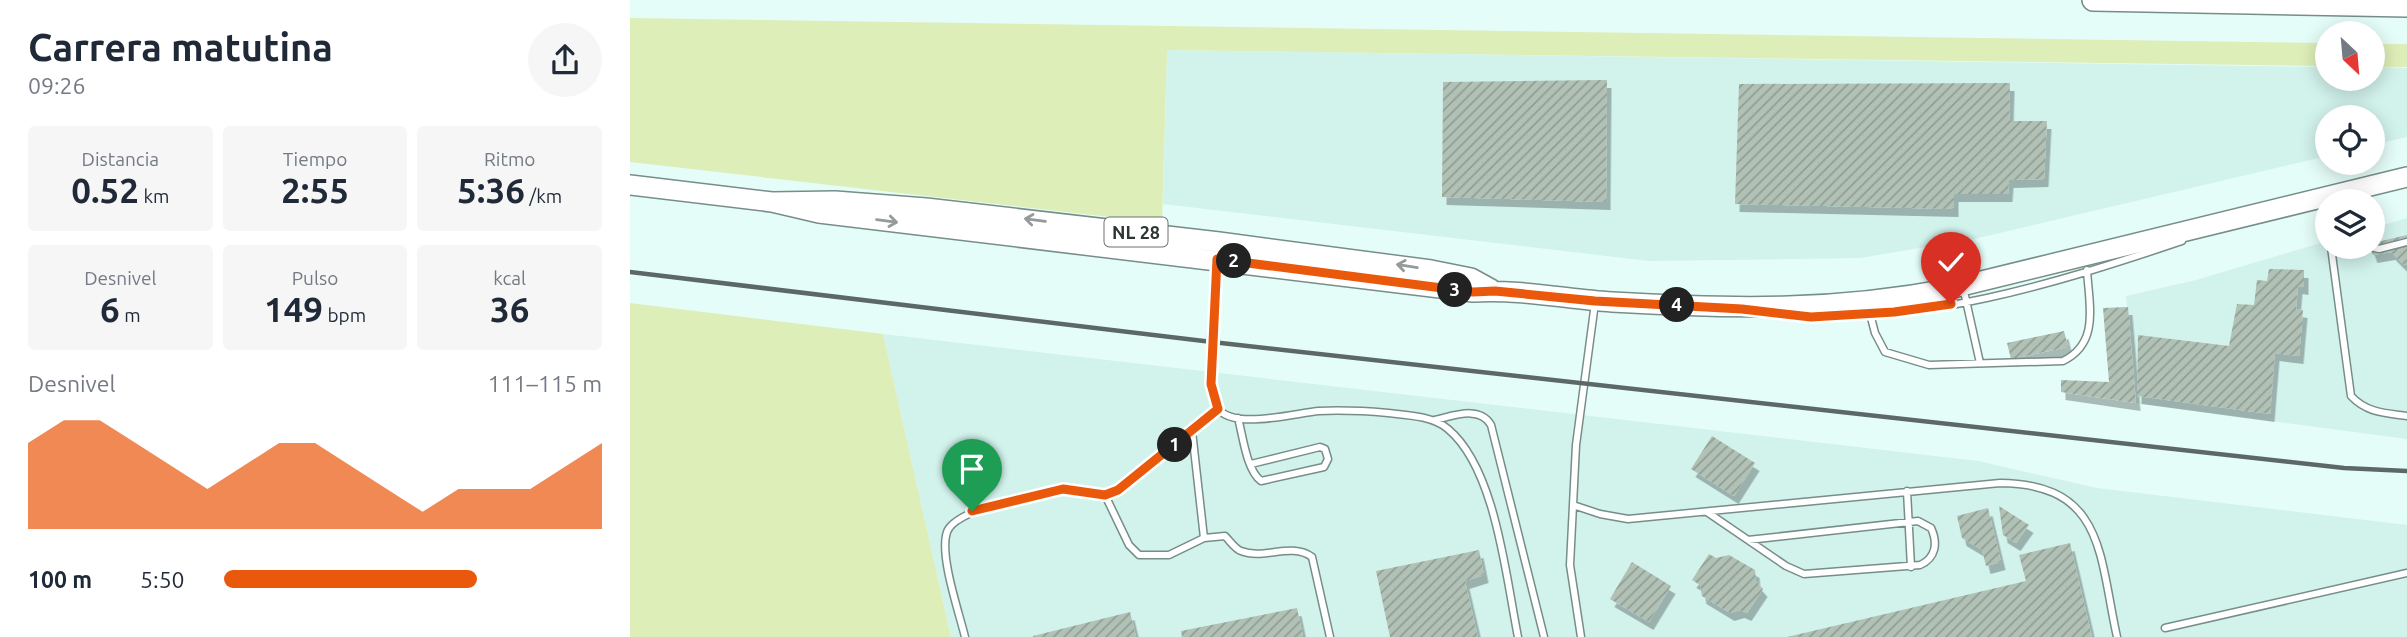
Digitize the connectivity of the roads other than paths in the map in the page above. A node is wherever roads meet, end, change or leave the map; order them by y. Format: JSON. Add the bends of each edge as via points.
{"nodes":[{"id":1,"x":2093,"y":0,"type":"edge"},
{"id":2,"x":2407,"y":6,"type":"edge"},
{"id":3,"x":2407,"y":168,"type":"edge"},
{"id":4,"x":2399,"y":179,"type":"edge"},
{"id":5,"x":630,"y":185,"type":"edge"},
{"id":6,"x":2371,"y":189,"type":"edge"},
{"id":7,"x":772,"y":202,"type":"junction"},
{"id":8,"x":2315,"y":202,"type":"edge"},
{"id":9,"x":1062,"y":223,"type":"junction"},
{"id":10,"x":2407,"y":243,"type":"edge"},
{"id":11,"x":2385,"y":248,"type":"edge"},
{"id":12,"x":1217,"y":259,"type":"junction"},
{"id":13,"x":1356,"y":259,"type":"junction"},
{"id":14,"x":2333,"y":259,"type":"edge"},
{"id":15,"x":2087,"y":264,"type":"junction"},
{"id":16,"x":1495,"y":291,"type":"junction"},
{"id":17,"x":1964,"y":293,"type":"junction"},
{"id":18,"x":1595,"y":301,"type":"junction"},
{"id":19,"x":1869,"y":308,"type":"junction"},
{"id":20,"x":1980,"y":363,"type":"junction"},
{"id":21,"x":1218,"y":409,"type":"junction"},
{"id":22,"x":2407,"y":416,"type":"edge"},
{"id":23,"x":1238,"y":418,"type":"junction"},
{"id":24,"x":1435,"y":420,"type":"junction"},
{"id":25,"x":1192,"y":431,"type":"junction"},
{"id":26,"x":1251,"y":464,"type":"junction"},
{"id":27,"x":1908,"y":491,"type":"junction"},
{"id":28,"x":1105,"y":495,"type":"junction"},
{"id":29,"x":1573,"y":505,"type":"junction"},
{"id":30,"x":1707,"y":512,"type":"junction"},
{"id":31,"x":1909,"y":521,"type":"junction"},
{"id":32,"x":1204,"y":538,"type":"junction"},
{"id":33,"x":1748,"y":540,"type":"junction"},
{"id":34,"x":1912,"y":567,"type":"junction"},
{"id":35,"x":2407,"y":573,"type":"edge"},
{"id":36,"x":2165,"y":628,"type":"dead end"},
{"id":37,"x":965,"y":637,"type":"edge"},
{"id":38,"x":1330,"y":637,"type":"edge"},
{"id":39,"x":1518,"y":637,"type":"edge"},
{"id":40,"x":1544,"y":637,"type":"edge"},
{"id":41,"x":1581,"y":637,"type":"edge"},
{"id":42,"x":2117,"y":637,"type":"edge"}],
"edges":[{"from":1,"to":2,"type":"highway"},
{"from":3,"to":4,"type":"lane"},
{"from":4,"to":6,"type":"main road","number":"NL 28"},
{"from":5,"to":7,"type":"main road","number":"NL 28"},
{"from":9,"to":7,"type":"main road","number":"NL 28","one_way":true,"via":[[858,202]]},
{"from":7,"to":12,"type":"main road","number":"NL 28","one_way":true,"via":[[820,213]]},
{"from":8,"to":15,"type":"main road","number":"NL 28"},
{"from":9,"to":12,"type":"main road","via":[[1102,235],[1188,248]]},
{"from":9,"to":13,"type":"main road","number":"NL 28"},
{"from":10,"to":11,"type":"lane"},
{"from":12,"to":13,"type":"main road"},
{"from":12,"to":16,"type":"main road","number":"NL 28","via":[[1367,280]]},
{"from":12,"to":21,"type":"lane","via":[[1211,384]]},
{"from":16,"to":13,"type":"main road","number":"NL 28","one_way":true,"via":[[1454,274]]},
{"from":14,"to":22,"type":"lane","via":[[2351,396],[2374,412]]},
{"from":15,"to":17,"type":"main road","number":"NL 28"},
{"from":15,"to":20,"type":"lane","via":[[2089,325],[2087,341],[2078,354],[2063,361]]},
{"from":16,"to":18,"type":"main road","number":"NL 28"},
{"from":17,"to":19,"type":"main road","number":"NL 28"},
{"from":17,"to":20,"type":"lane"},
{"from":18,"to":19,"type":"main road","number":"NL 28","via":[[1742,309]]},
{"from":18,"to":29,"type":"lane"},
{"from":19,"to":20,"type":"lane","via":[[1885,352],[1928,365]]},
{"from":21,"to":23,"type":"lane"},
{"from":21,"to":25,"type":"lane"},
{"from":23,"to":24,"type":"lane","via":[[1358,411]]},
{"from":23,"to":26,"type":"lane"},
{"from":24,"to":39,"type":"lane","via":[[1460,441],[1479,475]]},
{"from":24,"to":40,"type":"lane","via":[[1477,413],[1492,425]]},
{"from":25,"to":28,"type":"lane","via":[[1124,487]]},
{"from":25,"to":32,"type":"lane"},
{"from":26,"to":26,"type":"lane","via":[[1261,481],[1324,467],[1328,459],[1320,447]]},
{"from":27,"to":30,"type":"lane"},
{"from":27,"to":31,"type":"lane"},
{"from":27,"to":42,"type":"lane","via":[[2021,483],[2069,499],[2089,524]]},
{"from":28,"to":32,"type":"lane","via":[[1129,545],[1139,555],[1169,555]]},
{"from":28,"to":37,"type":"lane","via":[[1063,489],[972,511],[947,530],[945,551]]},
{"from":29,"to":30,"type":"lane","via":[[1628,519]]},
{"from":29,"to":41,"type":"lane","via":[[1570,565]]},
{"from":30,"to":33,"type":"lane"},
{"from":31,"to":33,"type":"lane"},
{"from":31,"to":34,"type":"lane"},
{"from":31,"to":34,"type":"lane","via":[[1926,523],[1935,541],[1931,557]]},
{"from":32,"to":38,"type":"lane","via":[[1225,536],[1242,551],[1304,552],[1312,557]]},
{"from":33,"to":34,"type":"lane","via":[[1804,574]]},
{"from":35,"to":36,"type":"lane"}]}
